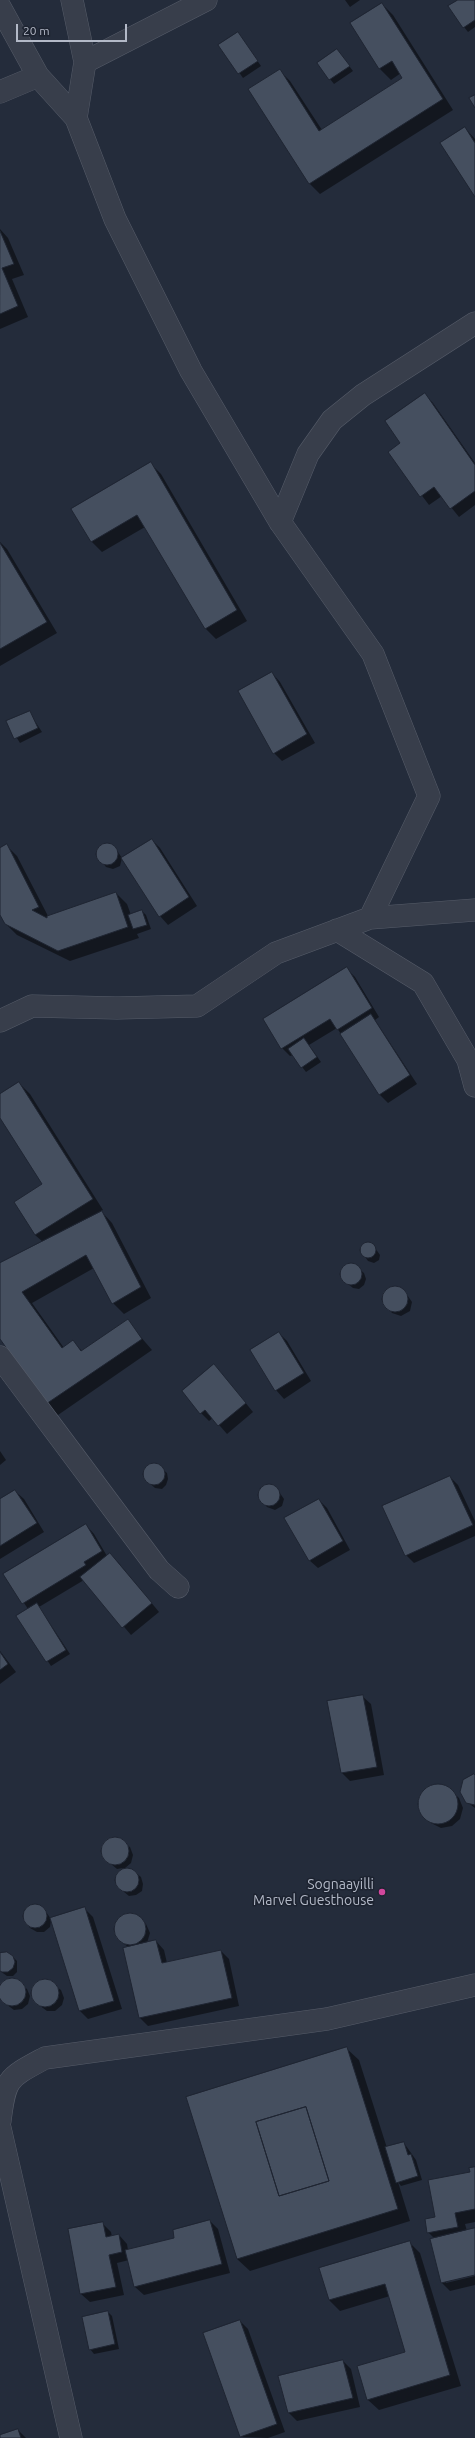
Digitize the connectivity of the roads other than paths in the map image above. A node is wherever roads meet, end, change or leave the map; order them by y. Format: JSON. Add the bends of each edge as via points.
{"nodes":[{"id":1,"x":72,"y":0,"type":"edge"},
{"id":2,"x":206,"y":0,"type":"edge"},
{"id":3,"x":0,"y":7,"type":"edge"},
{"id":4,"x":85,"y":62,"type":"junction"},
{"id":5,"x":38,"y":76,"type":"junction"},
{"id":6,"x":0,"y":92,"type":"edge"},
{"id":7,"x":76,"y":118,"type":"junction"},
{"id":8,"x":475,"y":323,"type":"edge"},
{"id":9,"x":280,"y":522,"type":"junction"},
{"id":10,"x":475,"y":910,"type":"edge"},
{"id":11,"x":370,"y":918,"type":"junction"},
{"id":12,"x":337,"y":930,"type":"junction"},
{"id":13,"x":0,"y":1021,"type":"edge"},
{"id":14,"x":475,"y":1086,"type":"edge"},
{"id":15,"x":0,"y":1357,"type":"edge"},
{"id":16,"x":178,"y":1587,"type":"dead end"},
{"id":17,"x":475,"y":1985,"type":"edge"},
{"id":18,"x":0,"y":2121,"type":"edge"},
{"id":19,"x":0,"y":2128,"type":"edge"},
{"id":20,"x":71,"y":2438,"type":"edge"}],
"edges":[{"from":1,"to":4,"type":"street"},
{"from":2,"to":4,"type":"street"},
{"from":3,"to":5,"type":"street"},
{"from":4,"to":7,"type":"street"},
{"from":5,"to":6,"type":"street"},
{"from":5,"to":7,"type":"street"},
{"from":7,"to":9,"type":"street","via":[[116,219],[190,371]]},
{"from":8,"to":9,"type":"street","via":[[363,395],[332,420],[308,454]]},
{"from":9,"to":11,"type":"street","via":[[373,654],[429,796]]},
{"from":10,"to":11,"type":"street"},
{"from":11,"to":12,"type":"street"},
{"from":12,"to":13,"type":"street","via":[[276,953],[197,1006],[32,1006]]},
{"from":12,"to":14,"type":"street","via":[[423,983],[468,1060]]},
{"from":15,"to":16,"type":"street","via":[[160,1570]]},
{"from":17,"to":18,"type":"street","via":[[327,2019],[45,2058],[15,2074],[3,2092]]},
{"from":19,"to":20,"type":"street"}]}
